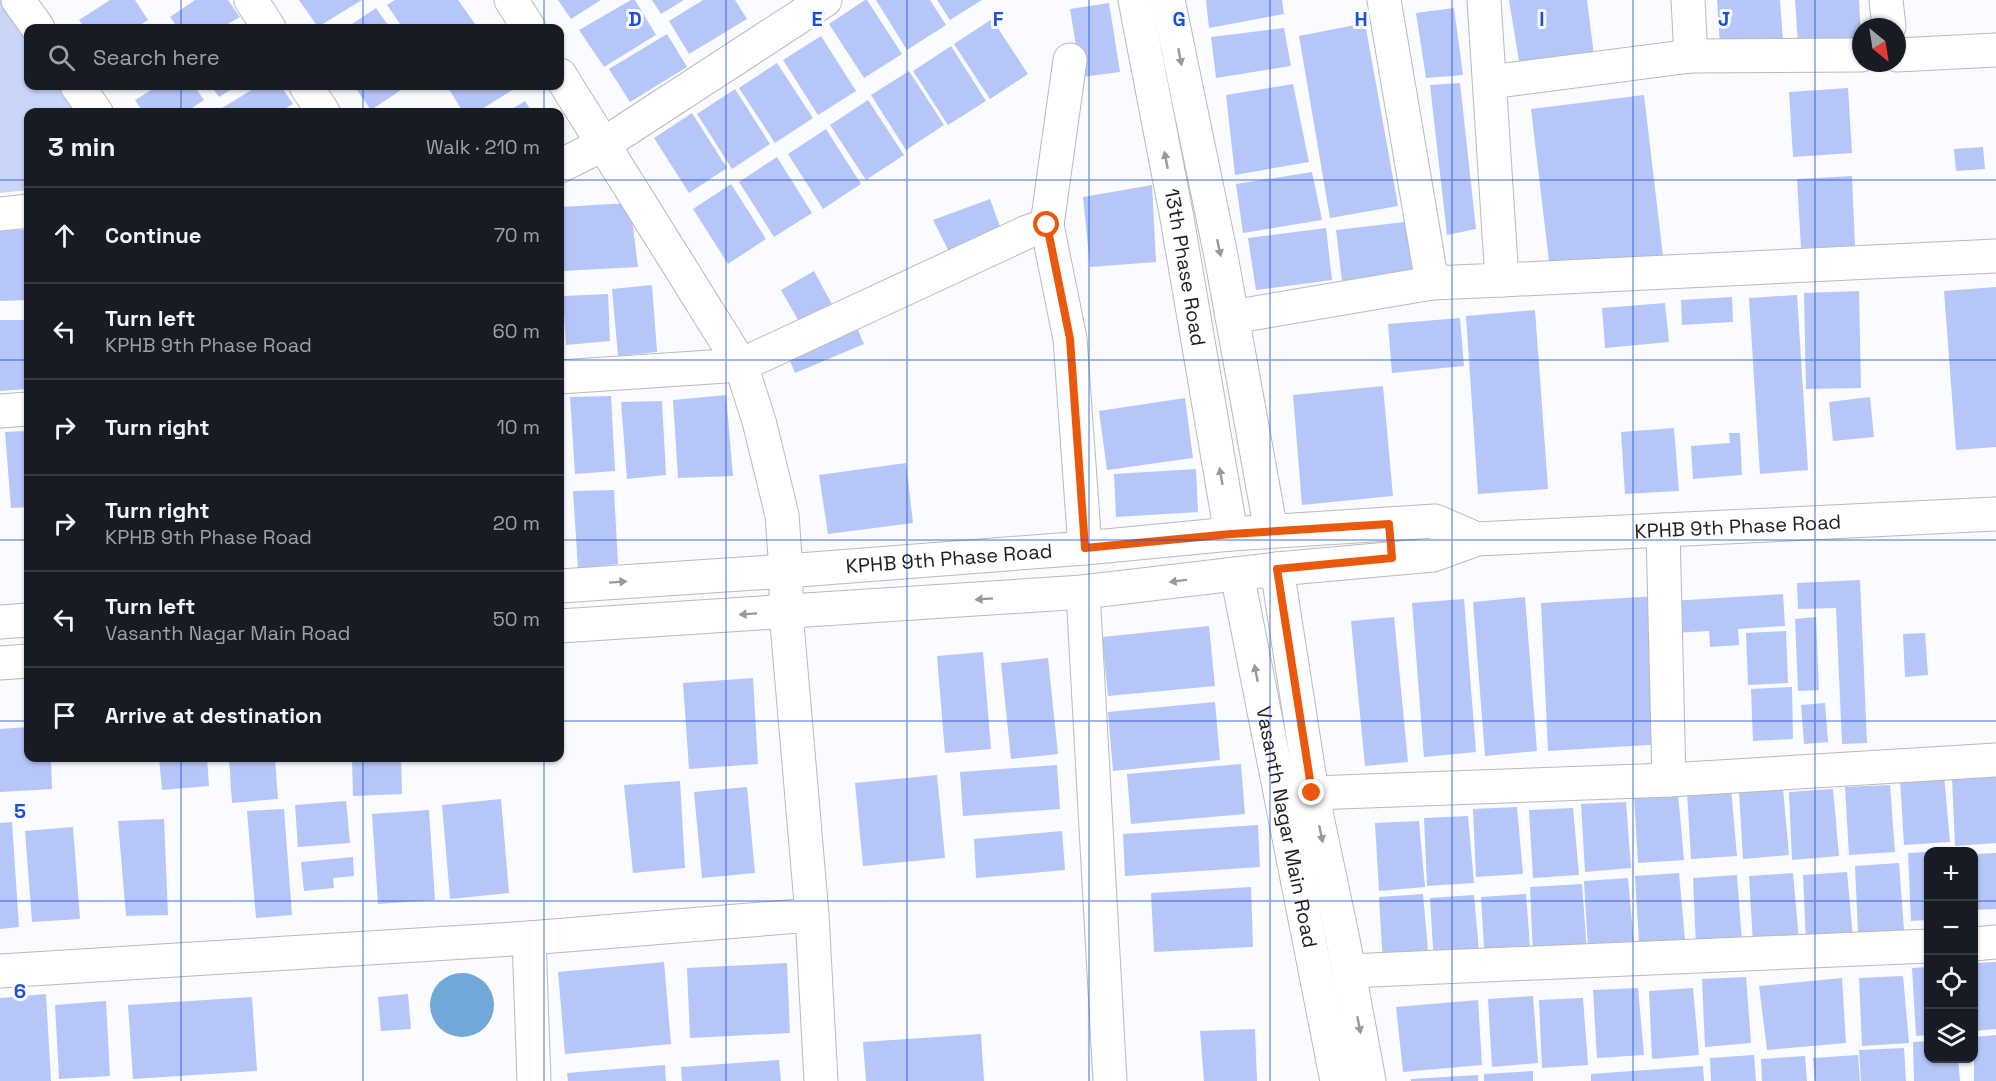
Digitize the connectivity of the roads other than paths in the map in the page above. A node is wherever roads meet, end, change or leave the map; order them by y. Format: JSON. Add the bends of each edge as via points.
{"nodes":[{"id":1,"x":18,"y":0,"type":"edge"},
{"id":2,"x":251,"y":0,"type":"edge"},
{"id":3,"x":511,"y":0,"type":"edge"},
{"id":4,"x":1135,"y":0,"type":"edge"},
{"id":5,"x":1168,"y":0,"type":"edge"},
{"id":6,"x":1384,"y":0,"type":"edge"},
{"id":7,"x":1484,"y":0,"type":"edge"},
{"id":8,"x":1688,"y":0,"type":"edge"},
{"id":9,"x":1886,"y":0,"type":"edge"},
{"id":10,"x":809,"y":4,"type":"edge"},
{"id":11,"x":1888,"y":18,"type":"edge"},
{"id":12,"x":35,"y":24,"type":"edge"},
{"id":13,"x":266,"y":24,"type":"edge"},
{"id":14,"x":526,"y":24,"type":"edge"},
{"id":15,"x":1996,"y":50,"type":"edge"},
{"id":16,"x":1852,"y":55,"type":"edge"},
{"id":17,"x":1906,"y":55,"type":"edge"},
{"id":18,"x":1691,"y":56,"type":"junction"},
{"id":19,"x":1070,"y":60,"type":"dead end"},
{"id":20,"x":564,"y":81,"type":"edge"},
{"id":21,"x":1490,"y":82,"type":"junction"},
{"id":22,"x":80,"y":90,"type":"edge"},
{"id":23,"x":309,"y":90,"type":"edge"},
{"id":24,"x":93,"y":108,"type":"edge"},
{"id":25,"x":320,"y":108,"type":"edge"},
{"id":26,"x":604,"y":144,"type":"junction"},
{"id":27,"x":564,"y":164,"type":"edge"},
{"id":28,"x":24,"y":212,"type":"edge"},
{"id":29,"x":0,"y":214,"type":"edge"},
{"id":30,"x":1047,"y":225,"type":"junction"},
{"id":31,"x":1996,"y":256,"type":"edge"},
{"id":32,"x":1502,"y":280,"type":"junction"},
{"id":33,"x":1432,"y":283,"type":"junction"},
{"id":34,"x":1232,"y":317,"type":"junction"},
{"id":35,"x":741,"y":365,"type":"junction"},
{"id":36,"x":564,"y":376,"type":"edge"},
{"id":37,"x":24,"y":409,"type":"edge"},
{"id":38,"x":0,"y":411,"type":"edge"},
{"id":39,"x":1996,"y":514,"type":"edge"},
{"id":40,"x":1389,"y":524,"type":"junction"},
{"id":41,"x":1663,"y":530,"type":"junction"},
{"id":42,"x":1271,"y":531,"type":"junction"},
{"id":43,"x":1231,"y":534,"type":"junction"},
{"id":44,"x":1477,"y":539,"type":"junction"},
{"id":45,"x":1085,"y":548,"type":"junction"},
{"id":46,"x":1392,"y":558,"type":"junction"},
{"id":47,"x":1277,"y":569,"type":"junction"},
{"id":48,"x":786,"y":571,"type":"junction"},
{"id":49,"x":1236,"y":574,"type":"junction"},
{"id":50,"x":564,"y":586,"type":"edge"},
{"id":51,"x":1083,"y":592,"type":"junction"},
{"id":52,"x":786,"y":612,"type":"junction"},
{"id":53,"x":24,"y":620,"type":"edge"},
{"id":54,"x":0,"y":622,"type":"edge"},
{"id":55,"x":564,"y":626,"type":"edge"},
{"id":56,"x":24,"y":661,"type":"edge"},
{"id":57,"x":0,"y":663,"type":"edge"},
{"id":58,"x":1996,"y":760,"type":"edge"},
{"id":59,"x":1669,"y":780,"type":"junction"},
{"id":60,"x":1312,"y":793,"type":"junction"},
{"id":61,"x":812,"y":915,"type":"junction"},
{"id":62,"x":529,"y":938,"type":"junction"},
{"id":63,"x":1996,"y":942,"type":"edge"},
{"id":64,"x":1978,"y":944,"type":"edge"},
{"id":65,"x":1924,"y":946,"type":"edge"},
{"id":66,"x":0,"y":971,"type":"edge"},
{"id":67,"x":1349,"y":971,"type":"junction"},
{"id":68,"x":534,"y":1081,"type":"edge"},
{"id":69,"x":821,"y":1081,"type":"edge"},
{"id":70,"x":1110,"y":1081,"type":"edge"},
{"id":71,"x":1336,"y":1081,"type":"edge"},
{"id":72,"x":1369,"y":1081,"type":"edge"}],
"edges":[{"from":1,"to":12,"type":"street"},
{"from":2,"to":13,"type":"street"},
{"from":3,"to":14,"type":"street"},
{"from":43,"to":4,"type":"street","name":"13th Phase Road","one_way":true},
{"from":5,"to":34,"type":"street","name":"13th Phase Road","one_way":true},
{"from":6,"to":33,"type":"street"},
{"from":7,"to":21,"type":"street"},
{"from":8,"to":18,"type":"street"},
{"from":9,"to":11,"type":"street"},
{"from":10,"to":26,"type":"street"},
{"from":15,"to":17,"type":"street"},
{"from":16,"to":18,"type":"street"},
{"from":18,"to":21,"type":"street"},
{"from":19,"to":30,"type":"street"},
{"from":20,"to":26,"type":"street"},
{"from":21,"to":32,"type":"street"},
{"from":22,"to":24,"type":"street"},
{"from":23,"to":25,"type":"street"},
{"from":26,"to":27,"type":"street"},
{"from":26,"to":35,"type":"street"},
{"from":28,"to":29,"type":"street"},
{"from":30,"to":35,"type":"street"},
{"from":30,"to":45,"type":"street","via":[[1070,339]]},
{"from":31,"to":32,"type":"street"},
{"from":32,"to":33,"type":"street"},
{"from":33,"to":34,"type":"street"},
{"from":34,"to":42,"type":"street","name":"13th Phase Road"},
{"from":35,"to":36,"type":"street"},
{"from":35,"to":48,"type":"street","via":[[782,515]]},
{"from":37,"to":38,"type":"street"},
{"from":39,"to":41,"type":"street","name":"KPHB 9th Phase Road"},
{"from":40,"to":42,"type":"street","name":"KPHB 9th Phase Road"},
{"from":40,"to":44,"type":"street","name":"KPHB 9th Phase Road","via":[[1435,521]]},
{"from":40,"to":46,"type":"street"},
{"from":41,"to":44,"type":"street","name":"KPHB 9th Phase Road"},
{"from":41,"to":59,"type":"street"},
{"from":42,"to":43,"type":"street","name":"KPHB 9th Phase Road"},
{"from":43,"to":45,"type":"street","name":"KPHB 9th Phase Road"},
{"from":44,"to":46,"type":"street","name":"KPHB 9th Phase Road","via":[[1433,555]]},
{"from":45,"to":48,"type":"street","name":"KPHB 9th Phase Road"},
{"from":46,"to":47,"type":"street","name":"KPHB 9th Phase Road"},
{"from":47,"to":49,"type":"street","name":"KPHB 9th Phase Road"},
{"from":47,"to":60,"type":"street","name":"Vasanth Nagar Main Road"},
{"from":50,"to":48,"type":"street","name":"KPHB 9th Phase Road","one_way":true},
{"from":48,"to":52,"type":"street"},
{"from":49,"to":51,"type":"street","name":"KPHB 9th Phase Road","one_way":true},
{"from":71,"to":49,"type":"street","name":"Vasanth Nagar Main Road","one_way":true},
{"from":51,"to":52,"type":"street","name":"KPHB 9th Phase Road","one_way":true},
{"from":51,"to":70,"type":"street"},
{"from":52,"to":55,"type":"street","name":"KPHB 9th Phase Road","one_way":true},
{"from":52,"to":61,"type":"street"},
{"from":53,"to":54,"type":"street"},
{"from":56,"to":57,"type":"street"},
{"from":58,"to":59,"type":"street"},
{"from":59,"to":60,"type":"street"},
{"from":60,"to":67,"type":"street","name":"Vasanth Nagar Main Road","one_way":true},
{"from":61,"to":62,"type":"street"},
{"from":61,"to":69,"type":"street"},
{"from":62,"to":66,"type":"street"},
{"from":62,"to":68,"type":"street"},
{"from":63,"to":64,"type":"street"},
{"from":65,"to":67,"type":"street"},
{"from":67,"to":72,"type":"street","name":"Vasanth Nagar Main Road","one_way":true}]}
